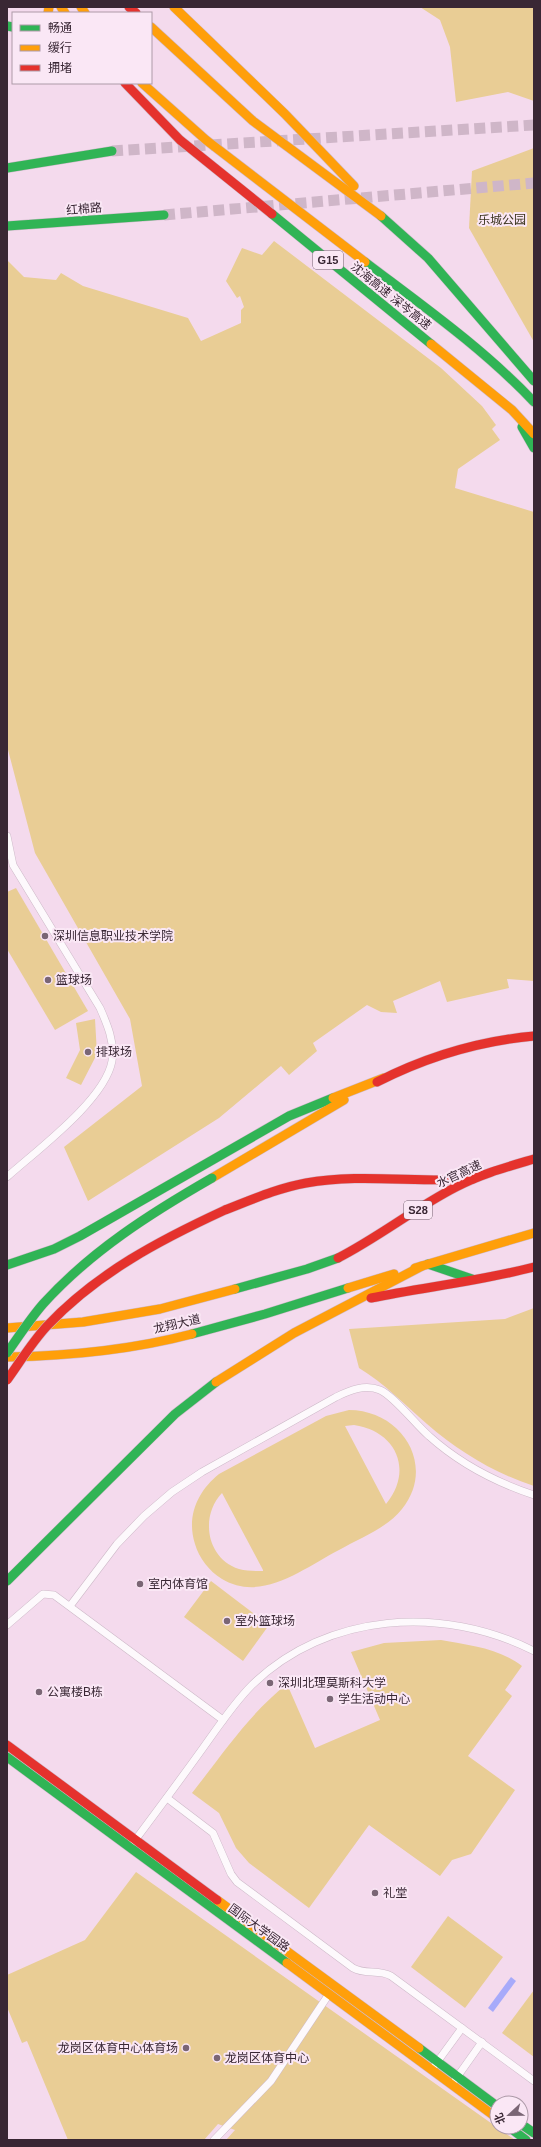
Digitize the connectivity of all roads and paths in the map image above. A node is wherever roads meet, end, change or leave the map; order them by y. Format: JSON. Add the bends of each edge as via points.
{"nodes":[{"id":1,"x":174,"y":7,"type":"edge"},
{"id":2,"x":152,"y":28,"type":"edge"},
{"id":3,"x":126,"y":84,"type":"edge"},
{"id":4,"x":143,"y":84,"type":"edge"},
{"id":5,"x":112,"y":151,"type":"tunnel mouth"},
{"id":6,"x":7,"y":168,"type":"edge"},
{"id":7,"x":371,"y":206,"type":"junction"},
{"id":8,"x":164,"y":215,"type":"tunnel mouth"},
{"id":9,"x":7,"y":226,"type":"edge"},
{"id":10,"x":534,"y":380,"type":"edge"},
{"id":11,"x":534,"y":402,"type":"edge"},
{"id":12,"x":512,"y":410,"type":"junction"},
{"id":13,"x":534,"y":434,"type":"edge"},
{"id":14,"x":534,"y":448,"type":"edge"},
{"id":15,"x":7,"y":836,"type":"edge"},
{"id":16,"x":10,"y":866,"type":"edge"},
{"id":17,"x":534,"y":1036,"type":"edge"},
{"id":18,"x":384,"y":1078,"type":"junction"},
{"id":19,"x":534,"y":1159,"type":"edge"},
{"id":20,"x":7,"y":1177,"type":"edge"},
{"id":21,"x":473,"y":1178,"type":"junction"},
{"id":22,"x":534,"y":1233,"type":"edge"},
{"id":23,"x":338,"y":1258,"type":"joint"},
{"id":24,"x":7,"y":1265,"type":"edge"},
{"id":25,"x":425,"y":1265,"type":"junction"},
{"id":26,"x":534,"y":1267,"type":"edge"},
{"id":27,"x":475,"y":1280,"type":"junction"},
{"id":28,"x":357,"y":1300,"type":"junction"},
{"id":29,"x":7,"y":1328,"type":"edge"},
{"id":30,"x":7,"y":1353,"type":"edge"},
{"id":31,"x":7,"y":1357,"type":"edge"},
{"id":32,"x":7,"y":1380,"type":"edge"},
{"id":33,"x":534,"y":1495,"type":"edge"},
{"id":34,"x":7,"y":1581,"type":"edge"},
{"id":35,"x":70,"y":1606,"type":"junction"},
{"id":36,"x":7,"y":1625,"type":"edge"},
{"id":37,"x":534,"y":1651,"type":"edge"},
{"id":38,"x":223,"y":1720,"type":"junction"},
{"id":39,"x":7,"y":1745,"type":"edge"},
{"id":40,"x":7,"y":1757,"type":"edge"},
{"id":41,"x":167,"y":1798,"type":"junction"},
{"id":42,"x":136,"y":1839,"type":"junction"},
{"id":43,"x":130,"y":1848,"type":"junction"},
{"id":44,"x":329,"y":1994,"type":"junction"},
{"id":45,"x":462,"y":2028,"type":"junction"},
{"id":46,"x":482,"y":2042,"type":"junction"},
{"id":47,"x":438,"y":2062,"type":"junction"},
{"id":48,"x":432,"y":2070,"type":"junction"},
{"id":49,"x":457,"y":2076,"type":"junction"},
{"id":50,"x":534,"y":2081,"type":"edge"},
{"id":51,"x":451,"y":2084,"type":"junction"},
{"id":52,"x":489,"y":2100,"type":"edge"},
{"id":53,"x":489,"y":2112,"type":"edge"},
{"id":54,"x":214,"y":2140,"type":"edge"}],
"edges":[{"from":1,"to":7,"type":"main road","via":[[285,114]]},
{"from":2,"to":7,"type":"main road","via":[[254,120]]},
{"from":3,"to":12,"type":"main road","name":"沈海高速 深岑高速","number":"G15","via":[[180,140]]},
{"from":4,"to":11,"type":"main road","name":"沈海高速 深岑高速","number":"G15","via":[[206,140],[439,318],[515,382]]},
{"from":5,"to":6,"type":"main road"},
{"from":7,"to":10,"type":"main road","via":[[428,258]]},
{"from":8,"to":9,"type":"main road","name":"红棉路"},
{"from":12,"to":13,"type":"main road","name":"沈海高速 深岑高速","number":"G15"},
{"from":12,"to":14,"type":"main road"},
{"from":15,"to":16,"type":"street"},
{"from":16,"to":20,"type":"street","via":[[100,1008],[113,1045],[112,1061],[107,1075],[88,1104]]},
{"from":17,"to":18,"type":"main road","via":[[497,1041],[441,1055]]},
{"from":18,"to":24,"type":"main road","via":[[289,1116],[80,1236],[54,1249]]},
{"from":18,"to":30,"type":"main road","bridge":true,"via":[[126,1231],[44,1303]]},
{"from":19,"to":21,"type":"main road","name":"水官高速","number":"S28"},
{"from":21,"to":23,"type":"main road","name":"水官高速","number":"S28","via":[[361,1247]]},
{"from":21,"to":32,"type":"main road","bridge":true,"via":[[436,1181],[317,1181],[284,1189],[225,1210],[152,1245],[103,1275],[46,1327]]},
{"from":22,"to":25,"type":"main road"},
{"from":23,"to":29,"type":"main road","name":"龙翔大道","via":[[307,1269],[160,1309],[83,1322]]},
{"from":25,"to":27,"type":"main road"},
{"from":25,"to":28,"type":"main road"},
{"from":25,"to":31,"type":"main road","name":"龙翔大道","via":[[192,1334],[129,1347],[59,1356]]},
{"from":26,"to":27,"type":"main road"},
{"from":27,"to":28,"type":"main road"},
{"from":28,"to":34,"type":"main road","via":[[230,1372],[175,1414]]},
{"from":33,"to":35,"type":"street","via":[[498,1482],[453,1456],[381,1390],[354,1389],[208,1468],[172,1492],[117,1544]]},
{"from":35,"to":36,"type":"street","via":[[54,1595],[43,1594]]},
{"from":35,"to":38,"type":"street"},
{"from":37,"to":38,"type":"street","via":[[505,1638],[447,1623],[412,1620],[374,1625],[324,1639],[282,1661],[251,1686]]},
{"from":38,"to":41,"type":"street"},
{"from":39,"to":42,"type":"main road","name":"国际大学园路"},
{"from":40,"to":43,"type":"main road","name":"国际大学园路"},
{"from":41,"to":42,"type":"street"},
{"from":41,"to":45,"type":"street","via":[[213,1834],[237,1882],[353,1968],[361,1972],[391,1976]]},
{"from":42,"to":43,"type":"street"},
{"from":42,"to":47,"type":"main road","name":"国际大学园路"},
{"from":43,"to":44,"type":"main road","name":"国际大学园路"},
{"from":44,"to":48,"type":"main road","name":"国际大学园路"},
{"from":44,"to":54,"type":"street","via":[[270,2081]]},
{"from":45,"to":46,"type":"street"},
{"from":45,"to":47,"type":"street"},
{"from":46,"to":49,"type":"street"},
{"from":46,"to":50,"type":"street"},
{"from":47,"to":48,"type":"street"},
{"from":47,"to":49,"type":"main road","name":"国际大学园路"},
{"from":48,"to":51,"type":"main road","name":"国际大学园路"},
{"from":49,"to":51,"type":"street"},
{"from":49,"to":52,"type":"main road","name":"国际大学园路"},
{"from":51,"to":53,"type":"main road","name":"国际大学园路"}]}
